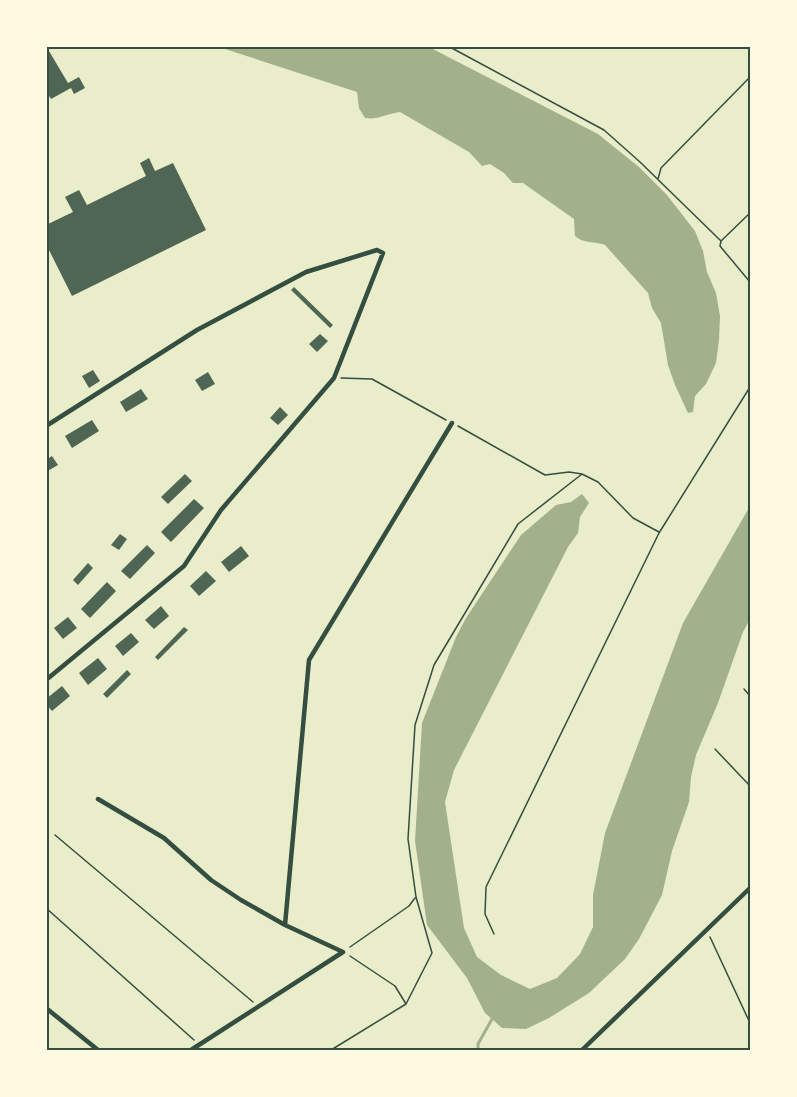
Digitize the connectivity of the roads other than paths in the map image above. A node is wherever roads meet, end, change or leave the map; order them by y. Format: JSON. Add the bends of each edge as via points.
{"nodes":[{"id":1,"x":452,"y":423,"type":"road end"},
{"id":2,"x":46,"y":426,"type":"edge"},
{"id":3,"x":46,"y":680,"type":"edge"},
{"id":4,"x":98,"y":799,"type":"dead end"},
{"id":5,"x":750,"y":888,"type":"edge"},
{"id":6,"x":285,"y":925,"type":"junction"},
{"id":7,"x":46,"y":1008,"type":"edge"},
{"id":8,"x":98,"y":1050,"type":"edge"},
{"id":9,"x":191,"y":1050,"type":"edge"},
{"id":10,"x":582,"y":1050,"type":"edge"}],
"edges":[{"from":1,"to":6,"type":"street","via":[[309,660]]},
{"from":2,"to":3,"type":"street","via":[[197,330],[306,272],[379,249],[383,253],[334,378],[221,510],[184,566]]},
{"from":4,"to":6,"type":"street","via":[[164,838],[211,880]]},
{"from":5,"to":10,"type":"street"},
{"from":6,"to":9,"type":"street","via":[[343,952]]},
{"from":7,"to":8,"type":"street"}]}
